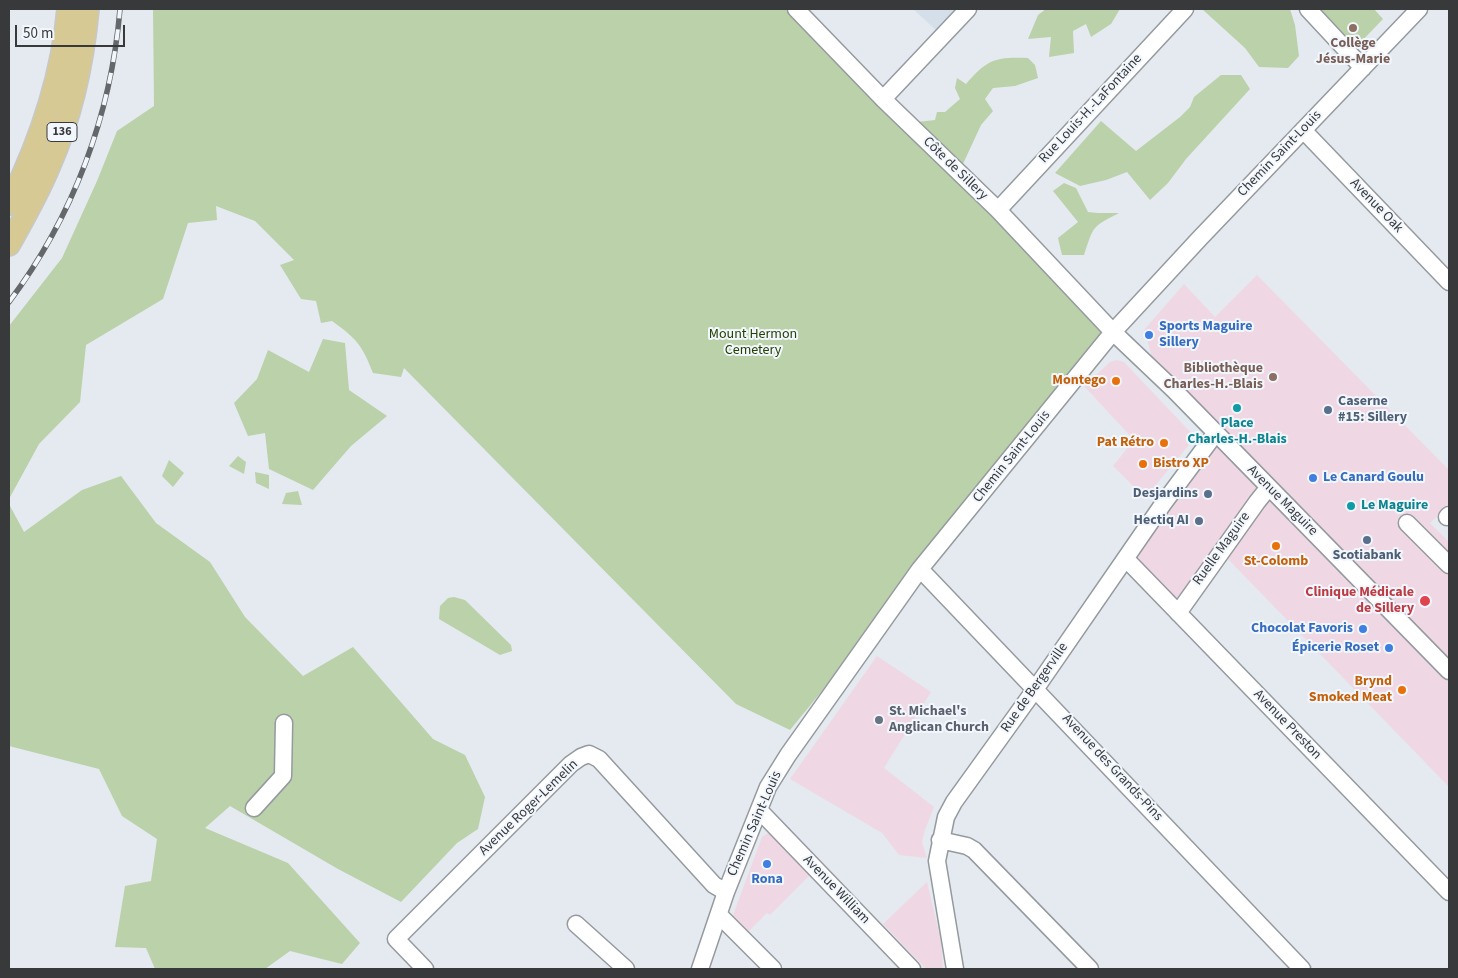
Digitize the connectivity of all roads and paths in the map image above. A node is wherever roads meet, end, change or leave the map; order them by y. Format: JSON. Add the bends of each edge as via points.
{"nodes":[{"id":1,"x":68,"y":9,"type":"edge"},
{"id":2,"x":88,"y":9,"type":"edge"},
{"id":3,"x":796,"y":9,"type":"edge"},
{"id":4,"x":968,"y":9,"type":"edge"},
{"id":5,"x":1185,"y":9,"type":"edge"},
{"id":6,"x":1308,"y":9,"type":"edge"},
{"id":7,"x":1419,"y":9,"type":"edge"},
{"id":8,"x":1363,"y":68,"type":"junction"},
{"id":9,"x":883,"y":99,"type":"junction"},
{"id":10,"x":1304,"y":130,"type":"junction"},
{"id":11,"x":9,"y":204,"type":"edge"},
{"id":12,"x":998,"y":210,"type":"junction"},
{"id":13,"x":9,"y":245,"type":"edge"},
{"id":14,"x":1449,"y":282,"type":"edge"},
{"id":15,"x":1113,"y":332,"type":"junction"},
{"id":16,"x":1215,"y":434,"type":"junction"},
{"id":17,"x":1269,"y":487,"type":"junction"},
{"id":18,"x":1407,"y":523,"type":"dead end"},
{"id":19,"x":1126,"y":559,"type":"junction"},
{"id":20,"x":1449,"y":565,"type":"edge"},
{"id":21,"x":920,"y":569,"type":"junction"},
{"id":22,"x":1178,"y":612,"type":"junction"},
{"id":23,"x":1449,"y":671,"type":"edge"},
{"id":24,"x":1036,"y":688,"type":"junction"},
{"id":25,"x":284,"y":723,"type":"dead end"},
{"id":26,"x":254,"y":808,"type":"dead end"},
{"id":27,"x":759,"y":810,"type":"junction"},
{"id":28,"x":940,"y":840,"type":"junction"},
{"id":29,"x":726,"y":892,"type":"junction"},
{"id":30,"x":1449,"y":892,"type":"edge"},
{"id":31,"x":719,"y":915,"type":"junction"},
{"id":32,"x":576,"y":924,"type":"dead end"},
{"id":33,"x":425,"y":969,"type":"edge"},
{"id":34,"x":626,"y":969,"type":"edge"},
{"id":35,"x":700,"y":969,"type":"edge"},
{"id":36,"x":773,"y":969,"type":"edge"},
{"id":37,"x":912,"y":969,"type":"edge"},
{"id":38,"x":955,"y":969,"type":"edge"},
{"id":39,"x":1090,"y":969,"type":"edge"},
{"id":40,"x":1302,"y":969,"type":"edge"}],
"edges":[{"from":1,"to":11,"type":"main road","number":"136","via":[[51,102]]},
{"from":2,"to":13,"type":"main road","number":"136","via":[[67,119],[50,167]]},
{"from":3,"to":9,"type":"street","name":"Côte de Sillery"},
{"from":4,"to":9,"type":"street"},
{"from":5,"to":12,"type":"street","name":"Rue Louis-H.-LaFontaine"},
{"from":6,"to":8,"type":"street"},
{"from":7,"to":8,"type":"street","name":"Chemin Saint-Louis"},
{"from":8,"to":10,"type":"street","name":"Chemin Saint-Louis"},
{"from":9,"to":12,"type":"street","name":"Côte de Sillery"},
{"from":10,"to":14,"type":"street","name":"Avenue Oak"},
{"from":10,"to":15,"type":"street","name":"Chemin Saint-Louis"},
{"from":12,"to":15,"type":"street","name":"Côte de Sillery"},
{"from":15,"to":16,"type":"street","name":"Avenue Maguire"},
{"from":15,"to":21,"type":"street","name":"Chemin Saint-Louis"},
{"from":16,"to":17,"type":"street","name":"Avenue Maguire"},
{"from":16,"to":19,"type":"street","name":"Rue de Bergerville"},
{"from":17,"to":22,"type":"street","name":"Ruelle Maguire"},
{"from":17,"to":23,"type":"street","name":"Avenue Maguire"},
{"from":18,"to":20,"type":"street"},
{"from":19,"to":22,"type":"street","name":"Avenue Preston"},
{"from":19,"to":24,"type":"street","name":"Rue de Bergerville"},
{"from":21,"to":24,"type":"street","name":"Avenue des Grands-Pins"},
{"from":21,"to":27,"type":"street","name":"Chemin Saint-Louis","via":[[788,755],[768,787]]},
{"from":22,"to":30,"type":"street","name":"Avenue Preston"},
{"from":24,"to":28,"type":"street","name":"Rue de Bergerville","via":[[954,802]]},
{"from":24,"to":40,"type":"street","name":"Avenue des Grands-Pins"},
{"from":25,"to":26,"type":"street","via":[[284,776]]},
{"from":27,"to":29,"type":"street","name":"Chemin Saint-Louis"},
{"from":27,"to":37,"type":"street","name":"Avenue William"},
{"from":28,"to":38,"type":"street","name":"Rue de Bergerville","via":[[936,861]]},
{"from":28,"to":39,"type":"street","via":[[974,850]]},
{"from":29,"to":31,"type":"street","name":"Chemin Saint-Louis"},
{"from":29,"to":33,"type":"street","name":"Avenue Roger-Lemelin","via":[[708,879],[599,759],[589,754],[571,764],[396,939]]},
{"from":31,"to":35,"type":"street","name":"Chemin Saint-Louis"},
{"from":31,"to":36,"type":"street"},
{"from":32,"to":34,"type":"street"}]}
